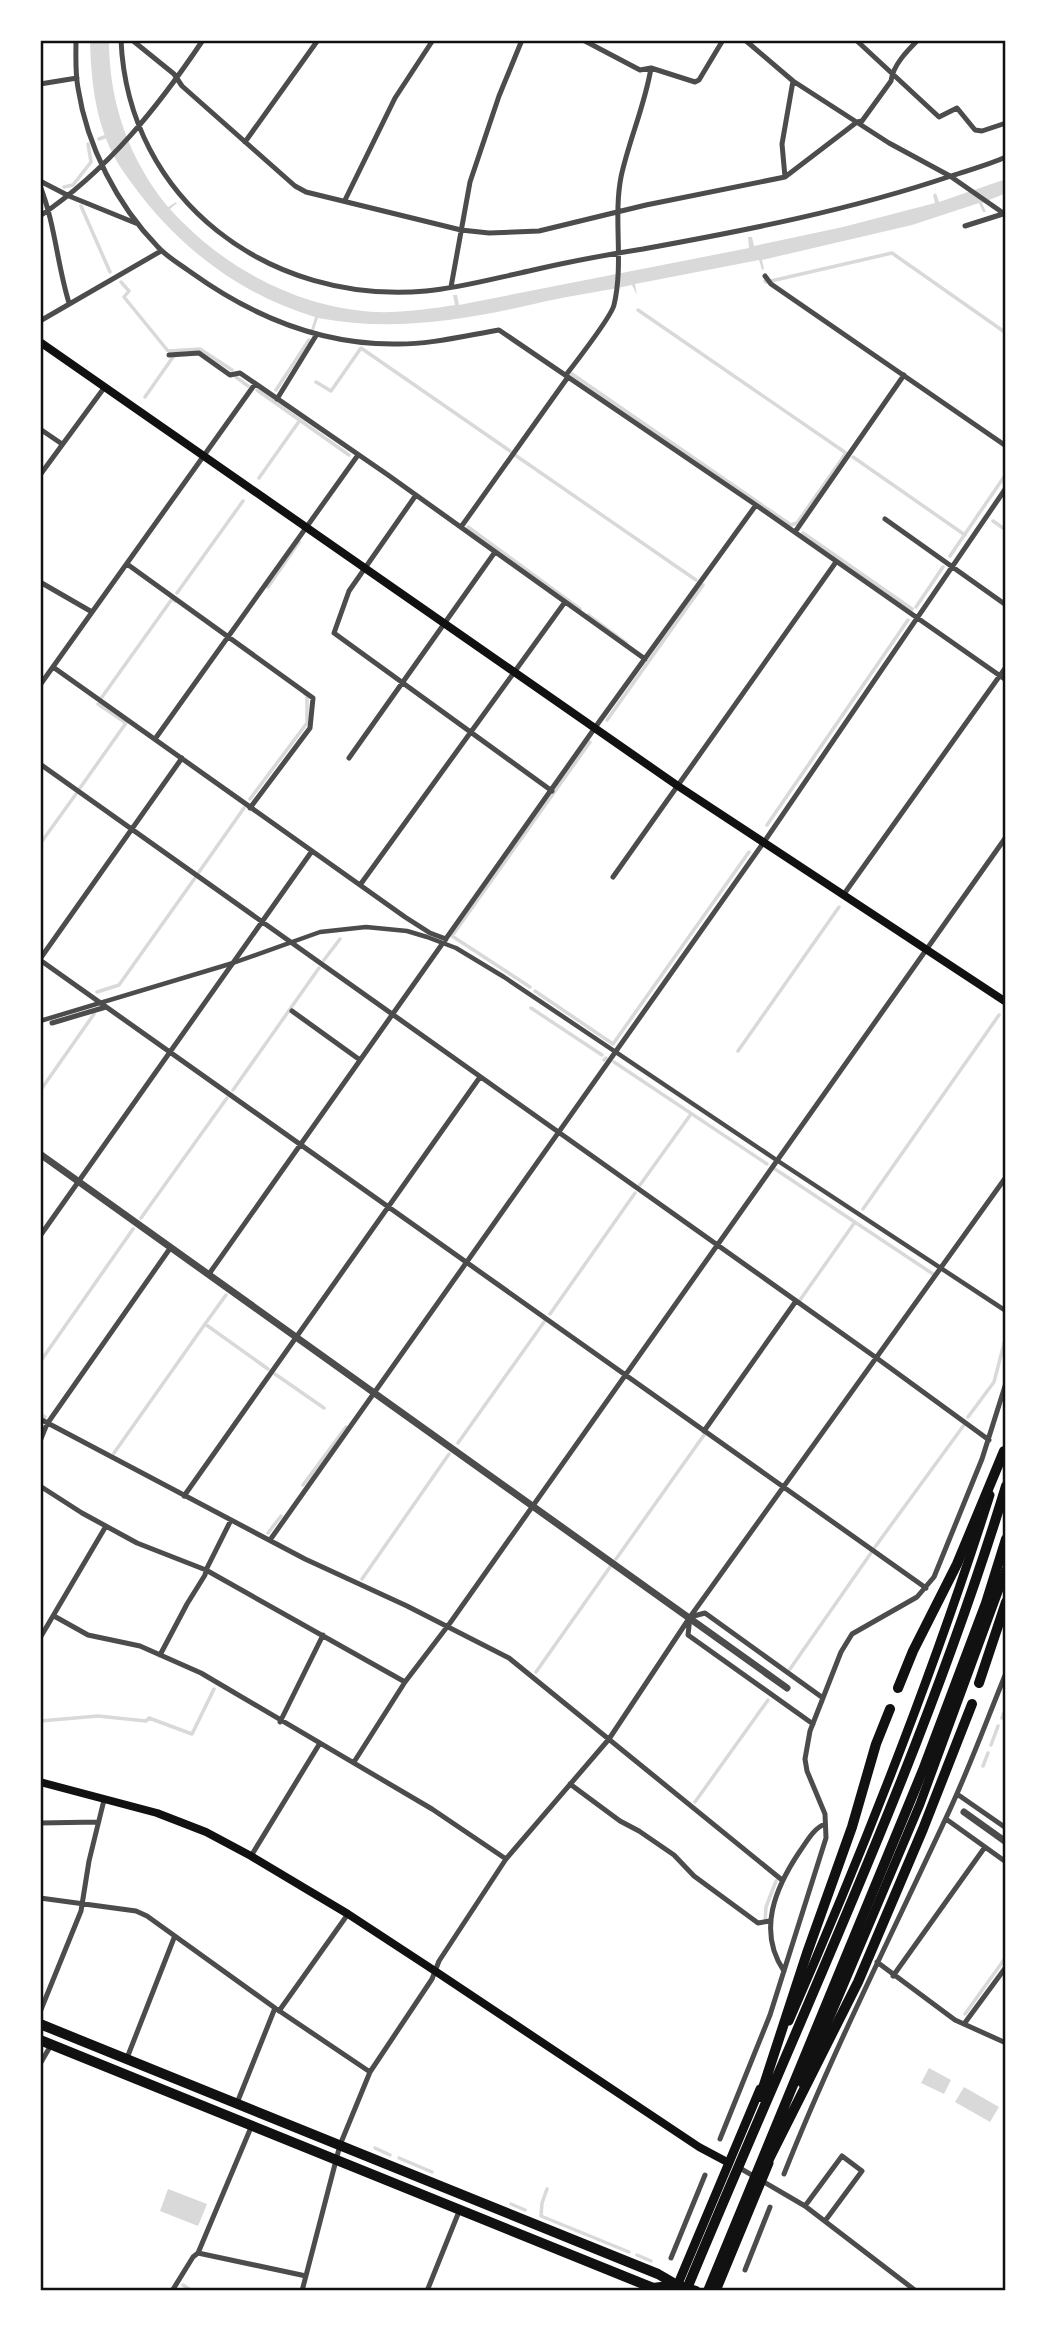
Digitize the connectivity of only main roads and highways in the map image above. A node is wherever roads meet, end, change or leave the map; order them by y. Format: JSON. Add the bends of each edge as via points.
{"nodes":[{"id":1,"x":40,"y":342,"type":"edge"},
{"id":2,"x":1006,"y":1002,"type":"edge"},
{"id":3,"x":1005,"y":1449,"type":"edge"},
{"id":4,"x":1006,"y":1486,"type":"edge"},
{"id":5,"x":1006,"y":1539,"type":"edge"},
{"id":6,"x":1006,"y":1570,"type":"edge"},
{"id":7,"x":1006,"y":1602,"type":"edge"},
{"id":8,"x":979,"y":1683,"type":"dead end"},
{"id":9,"x":898,"y":1688,"type":"dead end"},
{"id":10,"x":972,"y":1704,"type":"dead end"},
{"id":11,"x":890,"y":1709,"type":"dead end"},
{"id":12,"x":40,"y":1782,"type":"edge"},
{"id":13,"x":40,"y":2024,"type":"edge"},
{"id":14,"x":40,"y":2040,"type":"edge"},
{"id":15,"x":734,"y":2161,"type":"junction"},
{"id":16,"x":679,"y":2289,"type":"edge"},
{"id":17,"x":696,"y":2291,"type":"edge"},
{"id":18,"x":708,"y":2291,"type":"edge"},
{"id":19,"x":716,"y":2291,"type":"edge"}],
"edges":[{"from":1,"to":2,"type":"main road","via":[[678,786]]},
{"from":3,"to":9,"type":"highway"},
{"from":3,"to":15,"type":"main road","via":[[946,1630]]},
{"from":4,"to":15,"type":"highway","via":[[971,1596],[875,1842]]},
{"from":5,"to":18,"type":"highway","via":[[923,1770]]},
{"from":6,"to":19,"type":"main road","via":[[920,1804]]},
{"from":7,"to":8,"type":"highway"},
{"from":10,"to":18,"type":"highway","via":[[841,2020],[756,2183]]},
{"from":11,"to":15,"type":"highway"},
{"from":12,"to":15,"type":"main road","via":[[183,1823],[251,1856],[348,1914],[699,2147]]},
{"from":13,"to":16,"type":"highway","via":[[649,2270]]},
{"from":14,"to":16,"type":"highway","via":[[653,2288]]},
{"from":15,"to":16,"type":"highway"},
{"from":15,"to":16,"type":"main road","via":[[700,2230]]},
{"from":16,"to":17,"type":"highway"}]}
